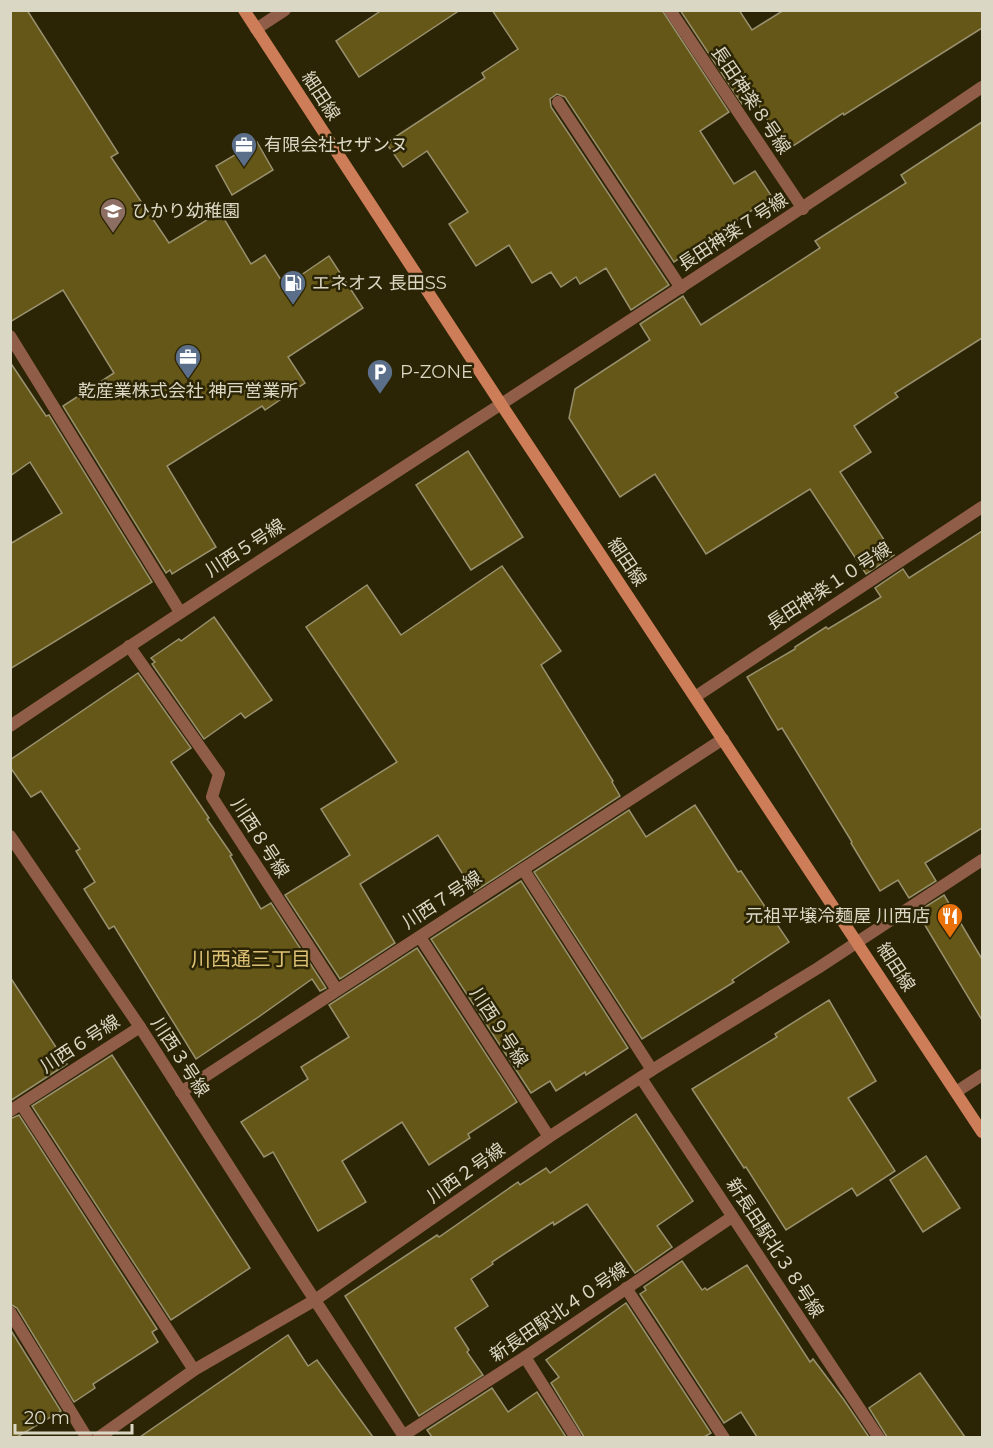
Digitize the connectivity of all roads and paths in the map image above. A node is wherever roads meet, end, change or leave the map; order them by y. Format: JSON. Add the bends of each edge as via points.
{"nodes":[{"id":1,"x":244,"y":10,"type":"edge"},
{"id":2,"x":285,"y":10,"type":"edge"},
{"id":3,"x":670,"y":10,"type":"edge"},
{"id":4,"x":256,"y":29,"type":"junction"},
{"id":5,"x":982,"y":87,"type":"edge"},
{"id":6,"x":558,"y":102,"type":"dead end"},
{"id":7,"x":803,"y":209,"type":"junction"},
{"id":8,"x":681,"y":288,"type":"junction"},
{"id":9,"x":10,"y":336,"type":"edge"},
{"id":10,"x":501,"y":404,"type":"junction"},
{"id":11,"x":982,"y":507,"type":"edge"},
{"id":12,"x":180,"y":612,"type":"junction"},
{"id":13,"x":129,"y":646,"type":"junction"},
{"id":14,"x":695,"y":697,"type":"junction"},
{"id":15,"x":10,"y":726,"type":"edge"},
{"id":16,"x":723,"y":739,"type":"junction"},
{"id":17,"x":10,"y":836,"type":"edge"},
{"id":18,"x":982,"y":860,"type":"edge"},
{"id":19,"x":523,"y":869,"type":"junction"},
{"id":20,"x":420,"y":937,"type":"junction"},
{"id":21,"x":857,"y":941,"type":"junction"},
{"id":22,"x":337,"y":990,"type":"junction"},
{"id":23,"x":140,"y":1027,"type":"junction"},
{"id":24,"x":652,"y":1070,"type":"junction"},
{"id":25,"x":982,"y":1075,"type":"edge"},
{"id":26,"x":641,"y":1078,"type":"junction"},
{"id":27,"x":181,"y":1092,"type":"junction"},
{"id":28,"x":956,"y":1092,"type":"junction"},
{"id":29,"x":21,"y":1104,"type":"junction"},
{"id":30,"x":10,"y":1111,"type":"edge"},
{"id":31,"x":982,"y":1132,"type":"edge"},
{"id":32,"x":549,"y":1137,"type":"junction"},
{"id":33,"x":732,"y":1217,"type":"junction"},
{"id":34,"x":626,"y":1288,"type":"junction"},
{"id":35,"x":315,"y":1300,"type":"junction"},
{"id":36,"x":10,"y":1312,"type":"edge"},
{"id":37,"x":525,"y":1357,"type":"junction"},
{"id":38,"x":194,"y":1370,"type":"junction"},
{"id":39,"x":405,"y":1436,"type":"edge"},
{"id":40,"x":87,"y":1437,"type":"edge"},
{"id":41,"x":98,"y":1437,"type":"edge"},
{"id":42,"x":576,"y":1437,"type":"edge"},
{"id":43,"x":724,"y":1437,"type":"edge"},
{"id":44,"x":879,"y":1437,"type":"edge"}],
"edges":[{"from":1,"to":4,"type":"street","name":"細田線"},
{"from":2,"to":4,"type":"street"},
{"from":3,"to":7,"type":"street","name":"長田神楽８号線"},
{"from":4,"to":10,"type":"street","name":"細田線"},
{"from":5,"to":7,"type":"street","name":"長田神楽７号線"},
{"from":6,"to":8,"type":"street"},
{"from":7,"to":8,"type":"street","name":"長田神楽７号線"},
{"from":8,"to":10,"type":"street","name":"長田神楽７号線"},
{"from":9,"to":12,"type":"street"},
{"from":10,"to":12,"type":"street","name":"川西５号線"},
{"from":10,"to":14,"type":"street","name":"細田線"},
{"from":11,"to":14,"type":"street","name":"長田神楽１０号線"},
{"from":12,"to":13,"type":"street","name":"川西５号線"},
{"from":13,"to":15,"type":"street","name":"川西５号線"},
{"from":13,"to":22,"type":"street","name":"川西８号線","via":[[219,774],[212,797]]},
{"from":14,"to":16,"type":"street","name":"細田線"},
{"from":16,"to":19,"type":"street","name":"川西７号線"},
{"from":16,"to":21,"type":"street","name":"細田線"},
{"from":17,"to":23,"type":"street","name":"川西３号線"},
{"from":18,"to":21,"type":"street","name":"川西２号線"},
{"from":19,"to":20,"type":"street","name":"川西７号線"},
{"from":19,"to":24,"type":"street"},
{"from":20,"to":22,"type":"street","name":"川西７号線"},
{"from":20,"to":32,"type":"street","name":"川西９号線"},
{"from":21,"to":24,"type":"street","name":"川西２号線"},
{"from":21,"to":28,"type":"street","name":"細田線"},
{"from":22,"to":27,"type":"street","name":"川西７号線"},
{"from":23,"to":27,"type":"street","name":"川西３号線"},
{"from":23,"to":29,"type":"street","name":"川西６号線"},
{"from":24,"to":26,"type":"street","name":"川西２号線"},
{"from":25,"to":28,"type":"street"},
{"from":26,"to":32,"type":"street","name":"川西２号線"},
{"from":26,"to":33,"type":"street","name":"新長田駅北３８号線"},
{"from":27,"to":35,"type":"street","name":"川西３号線"},
{"from":28,"to":31,"type":"street","name":"細田線"},
{"from":29,"to":30,"type":"street","name":"川西６号線"},
{"from":29,"to":38,"type":"street"},
{"from":32,"to":35,"type":"street","name":"川西２号線"},
{"from":33,"to":34,"type":"street","name":"新長田駅北４０号線"},
{"from":33,"to":44,"type":"street","name":"新長田駅北３８号線"},
{"from":34,"to":37,"type":"street","name":"新長田駅北４０号線"},
{"from":34,"to":43,"type":"street"},
{"from":35,"to":38,"type":"street","name":"川西２号線"},
{"from":35,"to":39,"type":"street","name":"川西３号線"},
{"from":36,"to":40,"type":"street"},
{"from":37,"to":39,"type":"street","name":"新長田駅北４０号線"},
{"from":37,"to":42,"type":"street"},
{"from":38,"to":41,"type":"street","name":"川西２号線"}]}
